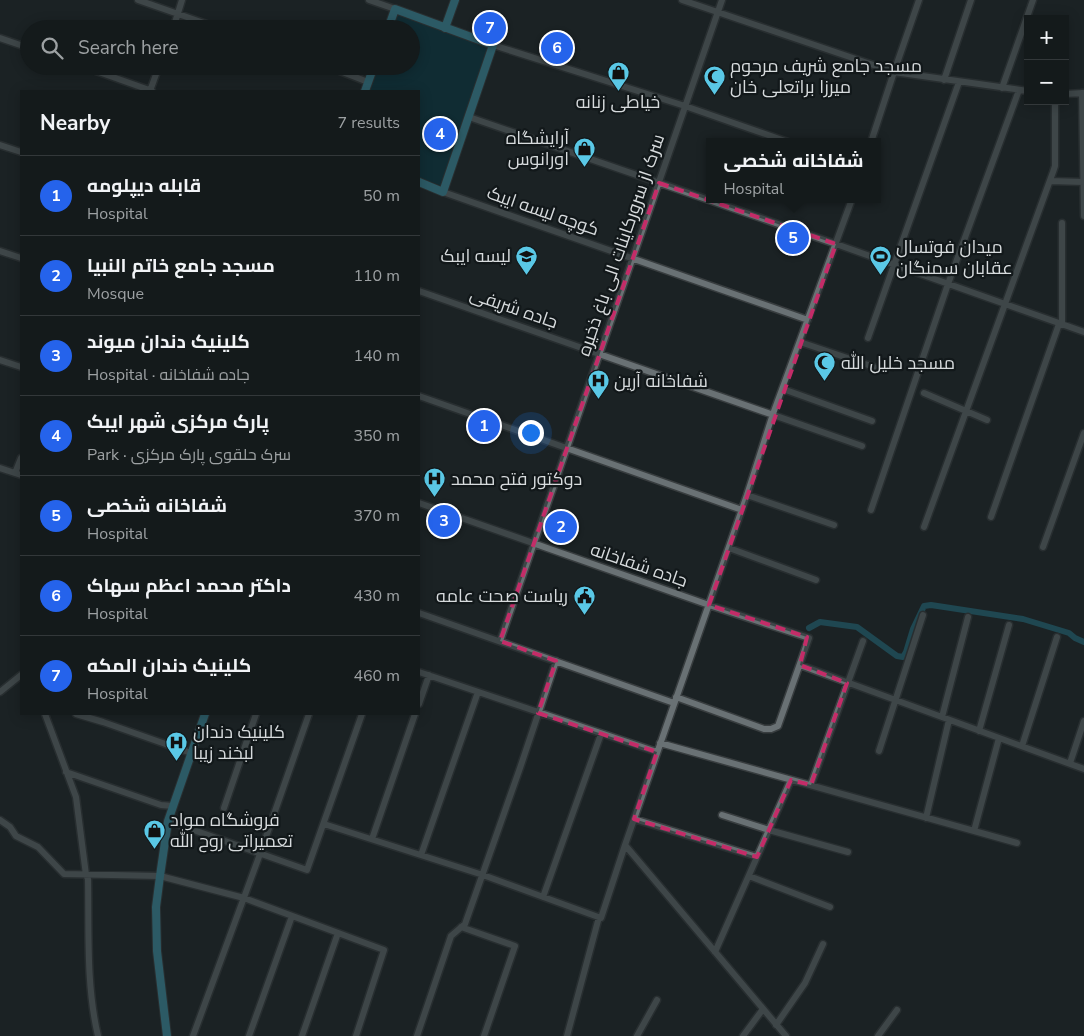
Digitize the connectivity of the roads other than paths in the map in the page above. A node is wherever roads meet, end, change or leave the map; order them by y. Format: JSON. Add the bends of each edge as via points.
{"nodes":[{"id":1,"x":138,"y":0,"type":"edge"},
{"id":2,"x":182,"y":0,"type":"edge"},
{"id":3,"x":369,"y":0,"type":"edge"},
{"id":4,"x":454,"y":0,"type":"edge"},
{"id":5,"x":682,"y":0,"type":"edge"},
{"id":6,"x":722,"y":0,"type":"edge"},
{"id":7,"x":919,"y":0,"type":"edge"},
{"id":8,"x":971,"y":0,"type":"edge"},
{"id":9,"x":1033,"y":0,"type":"edge"},
{"id":10,"x":386,"y":3,"type":"edge"},
{"id":11,"x":395,"y":10,"type":"junction"},
{"id":12,"x":718,"y":13,"type":"junction"},
{"id":13,"x":178,"y":14,"type":"junction"},
{"id":14,"x":176,"y":20,"type":"edge"},
{"id":15,"x":196,"y":20,"type":"edge"},
{"id":16,"x":391,"y":20,"type":"edge"},
{"id":17,"x":446,"y":28,"type":"junction"},
{"id":18,"x":0,"y":38,"type":"edge"},
{"id":19,"x":20,"y":45,"type":"edge"},
{"id":20,"x":493,"y":45,"type":"junction"},
{"id":21,"x":894,"y":72,"type":"junction"},
{"id":22,"x":107,"y":75,"type":"edge"},
{"id":23,"x":156,"y":75,"type":"edge"},
{"id":24,"x":350,"y":75,"type":"edge"},
{"id":25,"x":371,"y":75,"type":"edge"},
{"id":26,"x":944,"y":80,"type":"junction"},
{"id":27,"x":368,"y":82,"type":"junction"},
{"id":28,"x":959,"y":82,"type":"junction"},
{"id":29,"x":1002,"y":88,"type":"junction"},
{"id":30,"x":148,"y":90,"type":"edge"},
{"id":31,"x":151,"y":90,"type":"edge"},
{"id":32,"x":365,"y":90,"type":"edge"},
{"id":33,"x":1019,"y":90,"type":"junction"},
{"id":34,"x":1024,"y":91,"type":"edge"},
{"id":35,"x":1083,"y":93,"type":"edge"},
{"id":36,"x":1069,"y":94,"type":"edge"},
{"id":37,"x":1055,"y":105,"type":"edge"},
{"id":38,"x":685,"y":106,"type":"junction"},
{"id":39,"x":469,"y":117,"type":"junction"},
{"id":40,"x":777,"y":138,"type":"edge"},
{"id":41,"x":872,"y":138,"type":"edge"},
{"id":42,"x":0,"y":145,"type":"edge"},
{"id":43,"x":20,"y":152,"type":"edge"},
{"id":44,"x":1050,"y":181,"type":"junction"},
{"id":45,"x":420,"y":182,"type":"edge"},
{"id":46,"x":1084,"y":182,"type":"edge"},
{"id":47,"x":659,"y":183,"type":"junction"},
{"id":48,"x":443,"y":192,"type":"junction"},
{"id":49,"x":706,"y":199,"type":"edge"},
{"id":50,"x":717,"y":203,"type":"edge"},
{"id":51,"x":851,"y":203,"type":"edge"},
{"id":52,"x":1084,"y":216,"type":"edge"},
{"id":53,"x":1062,"y":223,"type":"dead end"},
{"id":54,"x":836,"y":244,"type":"junction"},
{"id":55,"x":0,"y":251,"type":"edge"},
{"id":56,"x":20,"y":258,"type":"edge"},
{"id":57,"x":633,"y":258,"type":"junction"},
{"id":58,"x":895,"y":265,"type":"junction"},
{"id":59,"x":948,"y":284,"type":"junction"},
{"id":60,"x":420,"y":291,"type":"edge"},
{"id":61,"x":1005,"y":305,"type":"junction"},
{"id":62,"x":808,"y":320,"type":"junction"},
{"id":63,"x":1061,"y":325,"type":"junction"},
{"id":64,"x":1084,"y":332,"type":"edge"},
{"id":65,"x":868,"y":338,"type":"dead end"},
{"id":66,"x":800,"y":342,"type":"junction"},
{"id":67,"x":600,"y":353,"type":"junction"},
{"id":68,"x":0,"y":360,"type":"edge"},
{"id":69,"x":20,"y":367,"type":"edge"},
{"id":70,"x":874,"y":367,"type":"dead end"},
{"id":71,"x":783,"y":389,"type":"junction"},
{"id":72,"x":924,"y":393,"type":"dead end"},
{"id":73,"x":420,"y":396,"type":"edge"},
{"id":74,"x":965,"y":411,"type":"junction"},
{"id":75,"x":773,"y":414,"type":"junction"},
{"id":76,"x":987,"y":420,"type":"dead end"},
{"id":77,"x":872,"y":421,"type":"dead end"},
{"id":78,"x":1084,"y":433,"type":"edge"},
{"id":79,"x":862,"y":446,"type":"dead end"},
{"id":80,"x":566,"y":449,"type":"junction"},
{"id":81,"x":0,"y":468,"type":"edge"},
{"id":82,"x":18,"y":474,"type":"edge"},
{"id":83,"x":747,"y":495,"type":"junction"},
{"id":84,"x":420,"y":503,"type":"edge"},
{"id":85,"x":742,"y":510,"type":"junction"},
{"id":86,"x":871,"y":510,"type":"dead end"},
{"id":87,"x":991,"y":518,"type":"dead end"},
{"id":88,"x":834,"y":525,"type":"dead end"},
{"id":89,"x":924,"y":527,"type":"dead end"},
{"id":90,"x":534,"y":543,"type":"junction"},
{"id":91,"x":1043,"y":547,"type":"dead end"},
{"id":92,"x":728,"y":548,"type":"junction"},
{"id":93,"x":816,"y":580,"type":"dead end"},
{"id":94,"x":709,"y":605,"type":"junction"},
{"id":95,"x":420,"y":613,"type":"edge"},
{"id":96,"x":923,"y":616,"type":"dead end"},
{"id":97,"x":968,"y":617,"type":"dead end"},
{"id":98,"x":1009,"y":625,"type":"dead end"},
{"id":99,"x":1057,"y":637,"type":"dead end"},
{"id":100,"x":500,"y":641,"type":"junction"},
{"id":101,"x":862,"y":641,"type":"dead end"},
{"id":102,"x":556,"y":661,"type":"junction"},
{"id":103,"x":800,"y":665,"type":"junction"},
{"id":104,"x":420,"y":672,"type":"edge"},
{"id":105,"x":429,"y":675,"type":"junction"},
{"id":106,"x":20,"y":676,"type":"edge"},
{"id":107,"x":847,"y":683,"type":"junction"},
{"id":108,"x":0,"y":692,"type":"edge"},
{"id":109,"x":478,"y":692,"type":"junction"},
{"id":110,"x":675,"y":700,"type":"junction"},
{"id":111,"x":420,"y":701,"type":"edge"},
{"id":112,"x":895,"y":701,"type":"junction"},
{"id":113,"x":538,"y":713,"type":"junction"},
{"id":114,"x":45,"y":715,"type":"edge"},
{"id":115,"x":79,"y":715,"type":"edge"},
{"id":116,"x":205,"y":715,"type":"edge"},
{"id":117,"x":256,"y":715,"type":"edge"},
{"id":118,"x":308,"y":715,"type":"edge"},
{"id":119,"x":362,"y":715,"type":"edge"},
{"id":120,"x":415,"y":715,"type":"edge"},
{"id":121,"x":942,"y":717,"type":"junction"},
{"id":122,"x":949,"y":720,"type":"junction"},
{"id":123,"x":1084,"y":721,"type":"edge"},
{"id":124,"x":979,"y":730,"type":"junction"},
{"id":125,"x":601,"y":734,"type":"junction"},
{"id":126,"x":999,"y":738,"type":"junction"},
{"id":127,"x":660,"y":743,"type":"junction"},
{"id":128,"x":1022,"y":746,"type":"junction"},
{"id":129,"x":879,"y":751,"type":"dead end"},
{"id":130,"x":657,"y":752,"type":"junction"},
{"id":131,"x":191,"y":753,"type":"junction"},
{"id":132,"x":1070,"y":763,"type":"junction"},
{"id":133,"x":1084,"y":769,"type":"edge"},
{"id":134,"x":66,"y":772,"type":"junction"},
{"id":135,"x":791,"y":780,"type":"junction"},
{"id":136,"x":811,"y":785,"type":"junction"},
{"id":137,"x":173,"y":806,"type":"junction"},
{"id":138,"x":224,"y":808,"type":"dead end"},
{"id":139,"x":722,"y":815,"type":"dead end"},
{"id":140,"x":926,"y":818,"type":"junction"},
{"id":141,"x":634,"y":819,"type":"junction"},
{"id":142,"x":0,"y":820,"type":"edge"},
{"id":143,"x":168,"y":821,"type":"junction"},
{"id":144,"x":324,"y":824,"type":"junction"},
{"id":145,"x":769,"y":830,"type":"junction"},
{"id":146,"x":974,"y":831,"type":"junction"},
{"id":147,"x":372,"y":839,"type":"junction"},
{"id":148,"x":1017,"y":843,"type":"dead end"},
{"id":149,"x":625,"y":845,"type":"junction"},
{"id":150,"x":848,"y":852,"type":"dead end"},
{"id":151,"x":260,"y":854,"type":"junction"},
{"id":152,"x":421,"y":855,"type":"junction"},
{"id":153,"x":757,"y":857,"type":"junction"},
{"id":154,"x":86,"y":875,"type":"junction"},
{"id":155,"x":483,"y":875,"type":"junction"},
{"id":156,"x":160,"y":876,"type":"junction"},
{"id":157,"x":749,"y":876,"type":"junction"},
{"id":158,"x":543,"y":897,"type":"junction"},
{"id":159,"x":244,"y":898,"type":"junction"},
{"id":160,"x":830,"y":907,"type":"dead end"},
{"id":161,"x":292,"y":916,"type":"junction"},
{"id":162,"x":599,"y":917,"type":"junction"},
{"id":163,"x":461,"y":928,"type":"junction"},
{"id":164,"x":338,"y":933,"type":"junction"},
{"id":165,"x":823,"y":944,"type":"dead end"},
{"id":166,"x":715,"y":952,"type":"junction"},
{"id":167,"x":657,"y":1000,"type":"dead end"},
{"id":168,"x":763,"y":1009,"type":"junction"},
{"id":169,"x":896,"y":1010,"type":"dead end"},
{"id":170,"x":776,"y":1025,"type":"junction"},
{"id":171,"x":98,"y":1036,"type":"edge"},
{"id":172,"x":167,"y":1036,"type":"edge"},
{"id":173,"x":193,"y":1036,"type":"edge"},
{"id":174,"x":249,"y":1036,"type":"edge"},
{"id":175,"x":302,"y":1036,"type":"edge"},
{"id":176,"x":356,"y":1036,"type":"edge"},
{"id":177,"x":417,"y":1036,"type":"edge"},
{"id":178,"x":484,"y":1036,"type":"edge"},
{"id":179,"x":567,"y":1036,"type":"edge"},
{"id":180,"x":637,"y":1036,"type":"edge"},
{"id":181,"x":743,"y":1036,"type":"edge"},
{"id":182,"x":786,"y":1036,"type":"edge"},
{"id":183,"x":878,"y":1036,"type":"edge"}],
"edges":[{"from":1,"to":13,"type":"street"},
{"from":2,"to":13,"type":"street"},
{"from":3,"to":10,"type":"street"},
{"from":4,"to":17,"type":"main road"},
{"from":5,"to":12,"type":"street"},
{"from":6,"to":12,"type":"street","name":"سرک از سرورکاینات الی باغ ذخیره"},
{"from":7,"to":21,"type":"street"},
{"from":8,"to":26,"type":"street"},
{"from":9,"to":29,"type":"street"},
{"from":10,"to":11,"type":"street"},
{"from":11,"to":16,"type":"main road"},
{"from":11,"to":17,"type":"main road"},
{"from":12,"to":21,"type":"street"},
{"from":12,"to":38,"type":"street","name":"سرک از سرورکاینات الی باغ ذخیره"},
{"from":13,"to":14,"type":"street"},
{"from":13,"to":15,"type":"street"},
{"from":17,"to":20,"type":"main road"},
{"from":18,"to":19,"type":"street"},
{"from":20,"to":38,"type":"street"},
{"from":20,"to":39,"type":"main road"},
{"from":21,"to":26,"type":"street"},
{"from":21,"to":41,"type":"street"},
{"from":22,"to":30,"type":"street"},
{"from":23,"to":31,"type":"street"},
{"from":24,"to":27,"type":"street"},
{"from":25,"to":27,"type":"main road"},
{"from":26,"to":28,"type":"street"},
{"from":27,"to":32,"type":"main road"},
{"from":28,"to":29,"type":"street"},
{"from":28,"to":58,"type":"street"},
{"from":29,"to":33,"type":"street"},
{"from":33,"to":34,"type":"street"},
{"from":33,"to":59,"type":"street"},
{"from":35,"to":36,"type":"street"},
{"from":35,"to":46,"type":"street"},
{"from":37,"to":44,"type":"street","via":[[1055,166]]},
{"from":38,"to":40,"type":"street"},
{"from":38,"to":47,"type":"street","name":"سرک از سرورکاینات الی باغ ذخیره"},
{"from":39,"to":47,"type":"street"},
{"from":39,"to":48,"type":"main road"},
{"from":42,"to":43,"type":"street"},
{"from":44,"to":46,"type":"street"},
{"from":44,"to":61,"type":"street"},
{"from":45,"to":48,"type":"main road"},
{"from":46,"to":52,"type":"street"},
{"from":47,"to":49,"type":"street"},
{"from":47,"to":57,"type":"street","name":"سرک از سرورکاینات الی باغ ذخیره"},
{"from":48,"to":57,"type":"street","name":"کوچه لیسه ایبک"},
{"from":50,"to":54,"type":"street"},
{"from":51,"to":54,"type":"street"},
{"from":53,"to":63,"type":"street"},
{"from":54,"to":58,"type":"street"},
{"from":54,"to":62,"type":"street"},
{"from":55,"to":56,"type":"street"},
{"from":57,"to":62,"type":"street","name":"کوچه لیسه ایبک"},
{"from":57,"to":67,"type":"street","name":"سرک از سرورکاینات الی باغ ذخیره"},
{"from":58,"to":59,"type":"street"},
{"from":58,"to":65,"type":"street"},
{"from":59,"to":61,"type":"street"},
{"from":59,"to":86,"type":"street"},
{"from":60,"to":67,"type":"street","name":"جاده شریفی"},
{"from":61,"to":63,"type":"street"},
{"from":61,"to":74,"type":"street"},
{"from":62,"to":66,"type":"street"},
{"from":63,"to":64,"type":"street"},
{"from":63,"to":87,"type":"street"},
{"from":66,"to":70,"type":"street"},
{"from":66,"to":71,"type":"street"},
{"from":67,"to":75,"type":"street","name":"جاده شریفی"},
{"from":67,"to":80,"type":"street","name":"سرک از سرورکاینات الی باغ ذخیره"},
{"from":68,"to":69,"type":"street"},
{"from":71,"to":75,"type":"street"},
{"from":71,"to":77,"type":"street"},
{"from":72,"to":74,"type":"street"},
{"from":73,"to":80,"type":"street"},
{"from":74,"to":76,"type":"street"},
{"from":74,"to":89,"type":"street"},
{"from":75,"to":79,"type":"street","name":"جاده شریفی"},
{"from":75,"to":83,"type":"street"},
{"from":78,"to":91,"type":"street"},
{"from":80,"to":85,"type":"street"},
{"from":80,"to":90,"type":"street","name":"سرک از سرورکاینات الی باغ ذخیره"},
{"from":81,"to":82,"type":"street"},
{"from":83,"to":85,"type":"street"},
{"from":83,"to":88,"type":"street"},
{"from":84,"to":90,"type":"street","name":"جاده شفاخانه"},
{"from":85,"to":92,"type":"street"},
{"from":90,"to":94,"type":"street","name":"جاده شفاخانه"},
{"from":90,"to":100,"type":"street","name":"سرک از سرورکاینات الی باغ ذخیره"},
{"from":92,"to":93,"type":"street"},
{"from":92,"to":94,"type":"street"},
{"from":94,"to":103,"type":"street","name":"جاده شفاخانه","via":[[808,637]]},
{"from":94,"to":110,"type":"street"},
{"from":95,"to":100,"type":"street"},
{"from":96,"to":112,"type":"street"},
{"from":97,"to":121,"type":"street"},
{"from":98,"to":124,"type":"street"},
{"from":99,"to":128,"type":"street"},
{"from":100,"to":102,"type":"street"},
{"from":101,"to":107,"type":"street"},
{"from":102,"to":110,"type":"street"},
{"from":102,"to":113,"type":"street"},
{"from":103,"to":107,"type":"street"},
{"from":103,"to":110,"type":"street","via":[[778,726],[772,730]]},
{"from":104,"to":105,"type":"street"},
{"from":105,"to":109,"type":"street"},
{"from":105,"to":111,"type":"street"},
{"from":106,"to":108,"type":"street"},
{"from":107,"to":112,"type":"street"},
{"from":107,"to":136,"type":"street"},
{"from":109,"to":113,"type":"street"},
{"from":109,"to":152,"type":"street"},
{"from":110,"to":127,"type":"street"},
{"from":112,"to":121,"type":"street"},
{"from":112,"to":129,"type":"street"},
{"from":113,"to":125,"type":"street"},
{"from":113,"to":155,"type":"street"},
{"from":114,"to":134,"type":"street"},
{"from":115,"to":131,"type":"street"},
{"from":116,"to":131,"type":"main road"},
{"from":117,"to":138,"type":"street"},
{"from":118,"to":151,"type":"street"},
{"from":119,"to":144,"type":"street"},
{"from":120,"to":147,"type":"street"},
{"from":121,"to":122,"type":"street"},
{"from":122,"to":124,"type":"street"},
{"from":122,"to":140,"type":"street"},
{"from":123,"to":132,"type":"street"},
{"from":124,"to":126,"type":"street"},
{"from":125,"to":130,"type":"street"},
{"from":125,"to":158,"type":"street"},
{"from":126,"to":128,"type":"street"},
{"from":126,"to":146,"type":"street"},
{"from":127,"to":130,"type":"street"},
{"from":127,"to":135,"type":"street"},
{"from":128,"to":132,"type":"street"},
{"from":130,"to":141,"type":"street"},
{"from":131,"to":137,"type":"main road"},
{"from":132,"to":133,"type":"street"},
{"from":134,"to":137,"type":"street","via":[[161,805]]},
{"from":134,"to":154,"type":"street","via":[[76,797]]},
{"from":135,"to":136,"type":"street"},
{"from":135,"to":145,"type":"street"},
{"from":136,"to":140,"type":"street"},
{"from":137,"to":143,"type":"main road"},
{"from":139,"to":145,"type":"street"},
{"from":140,"to":146,"type":"street"},
{"from":141,"to":149,"type":"street"},
{"from":141,"to":153,"type":"street"},
{"from":142,"to":154,"type":"street","via":[[16,836],[38,847],[64,874]]},
{"from":143,"to":151,"type":"street"},
{"from":143,"to":156,"type":"main road"},
{"from":144,"to":147,"type":"street"},
{"from":144,"to":151,"type":"street","via":[[308,870]]},
{"from":145,"to":150,"type":"street"},
{"from":145,"to":153,"type":"street"},
{"from":146,"to":148,"type":"street"},
{"from":147,"to":152,"type":"street"},
{"from":149,"to":162,"type":"street"},
{"from":149,"to":166,"type":"street"},
{"from":151,"to":159,"type":"street"},
{"from":152,"to":155,"type":"street"},
{"from":153,"to":157,"type":"street"},
{"from":154,"to":156,"type":"street"},
{"from":154,"to":171,"type":"street","via":[[93,1015]]},
{"from":155,"to":158,"type":"street"},
{"from":155,"to":163,"type":"street"},
{"from":156,"to":159,"type":"street"},
{"from":156,"to":172,"type":"main road","via":[[156,907],[157,952]]},
{"from":157,"to":160,"type":"street"},
{"from":157,"to":166,"type":"street"},
{"from":158,"to":162,"type":"street"},
{"from":159,"to":161,"type":"street"},
{"from":159,"to":173,"type":"street"},
{"from":161,"to":164,"type":"street"},
{"from":161,"to":174,"type":"street"},
{"from":162,"to":179,"type":"street"},
{"from":163,"to":177,"type":"street","via":[[451,936]]},
{"from":163,"to":178,"type":"street","via":[[515,946]]},
{"from":164,"to":175,"type":"street"},
{"from":164,"to":176,"type":"street","via":[[384,950]]},
{"from":165,"to":170,"type":"street","via":[[805,983]]},
{"from":166,"to":168,"type":"street"},
{"from":167,"to":180,"type":"street"},
{"from":168,"to":170,"type":"street"},
{"from":168,"to":181,"type":"street"},
{"from":169,"to":183,"type":"street"},
{"from":170,"to":182,"type":"street"}]}
